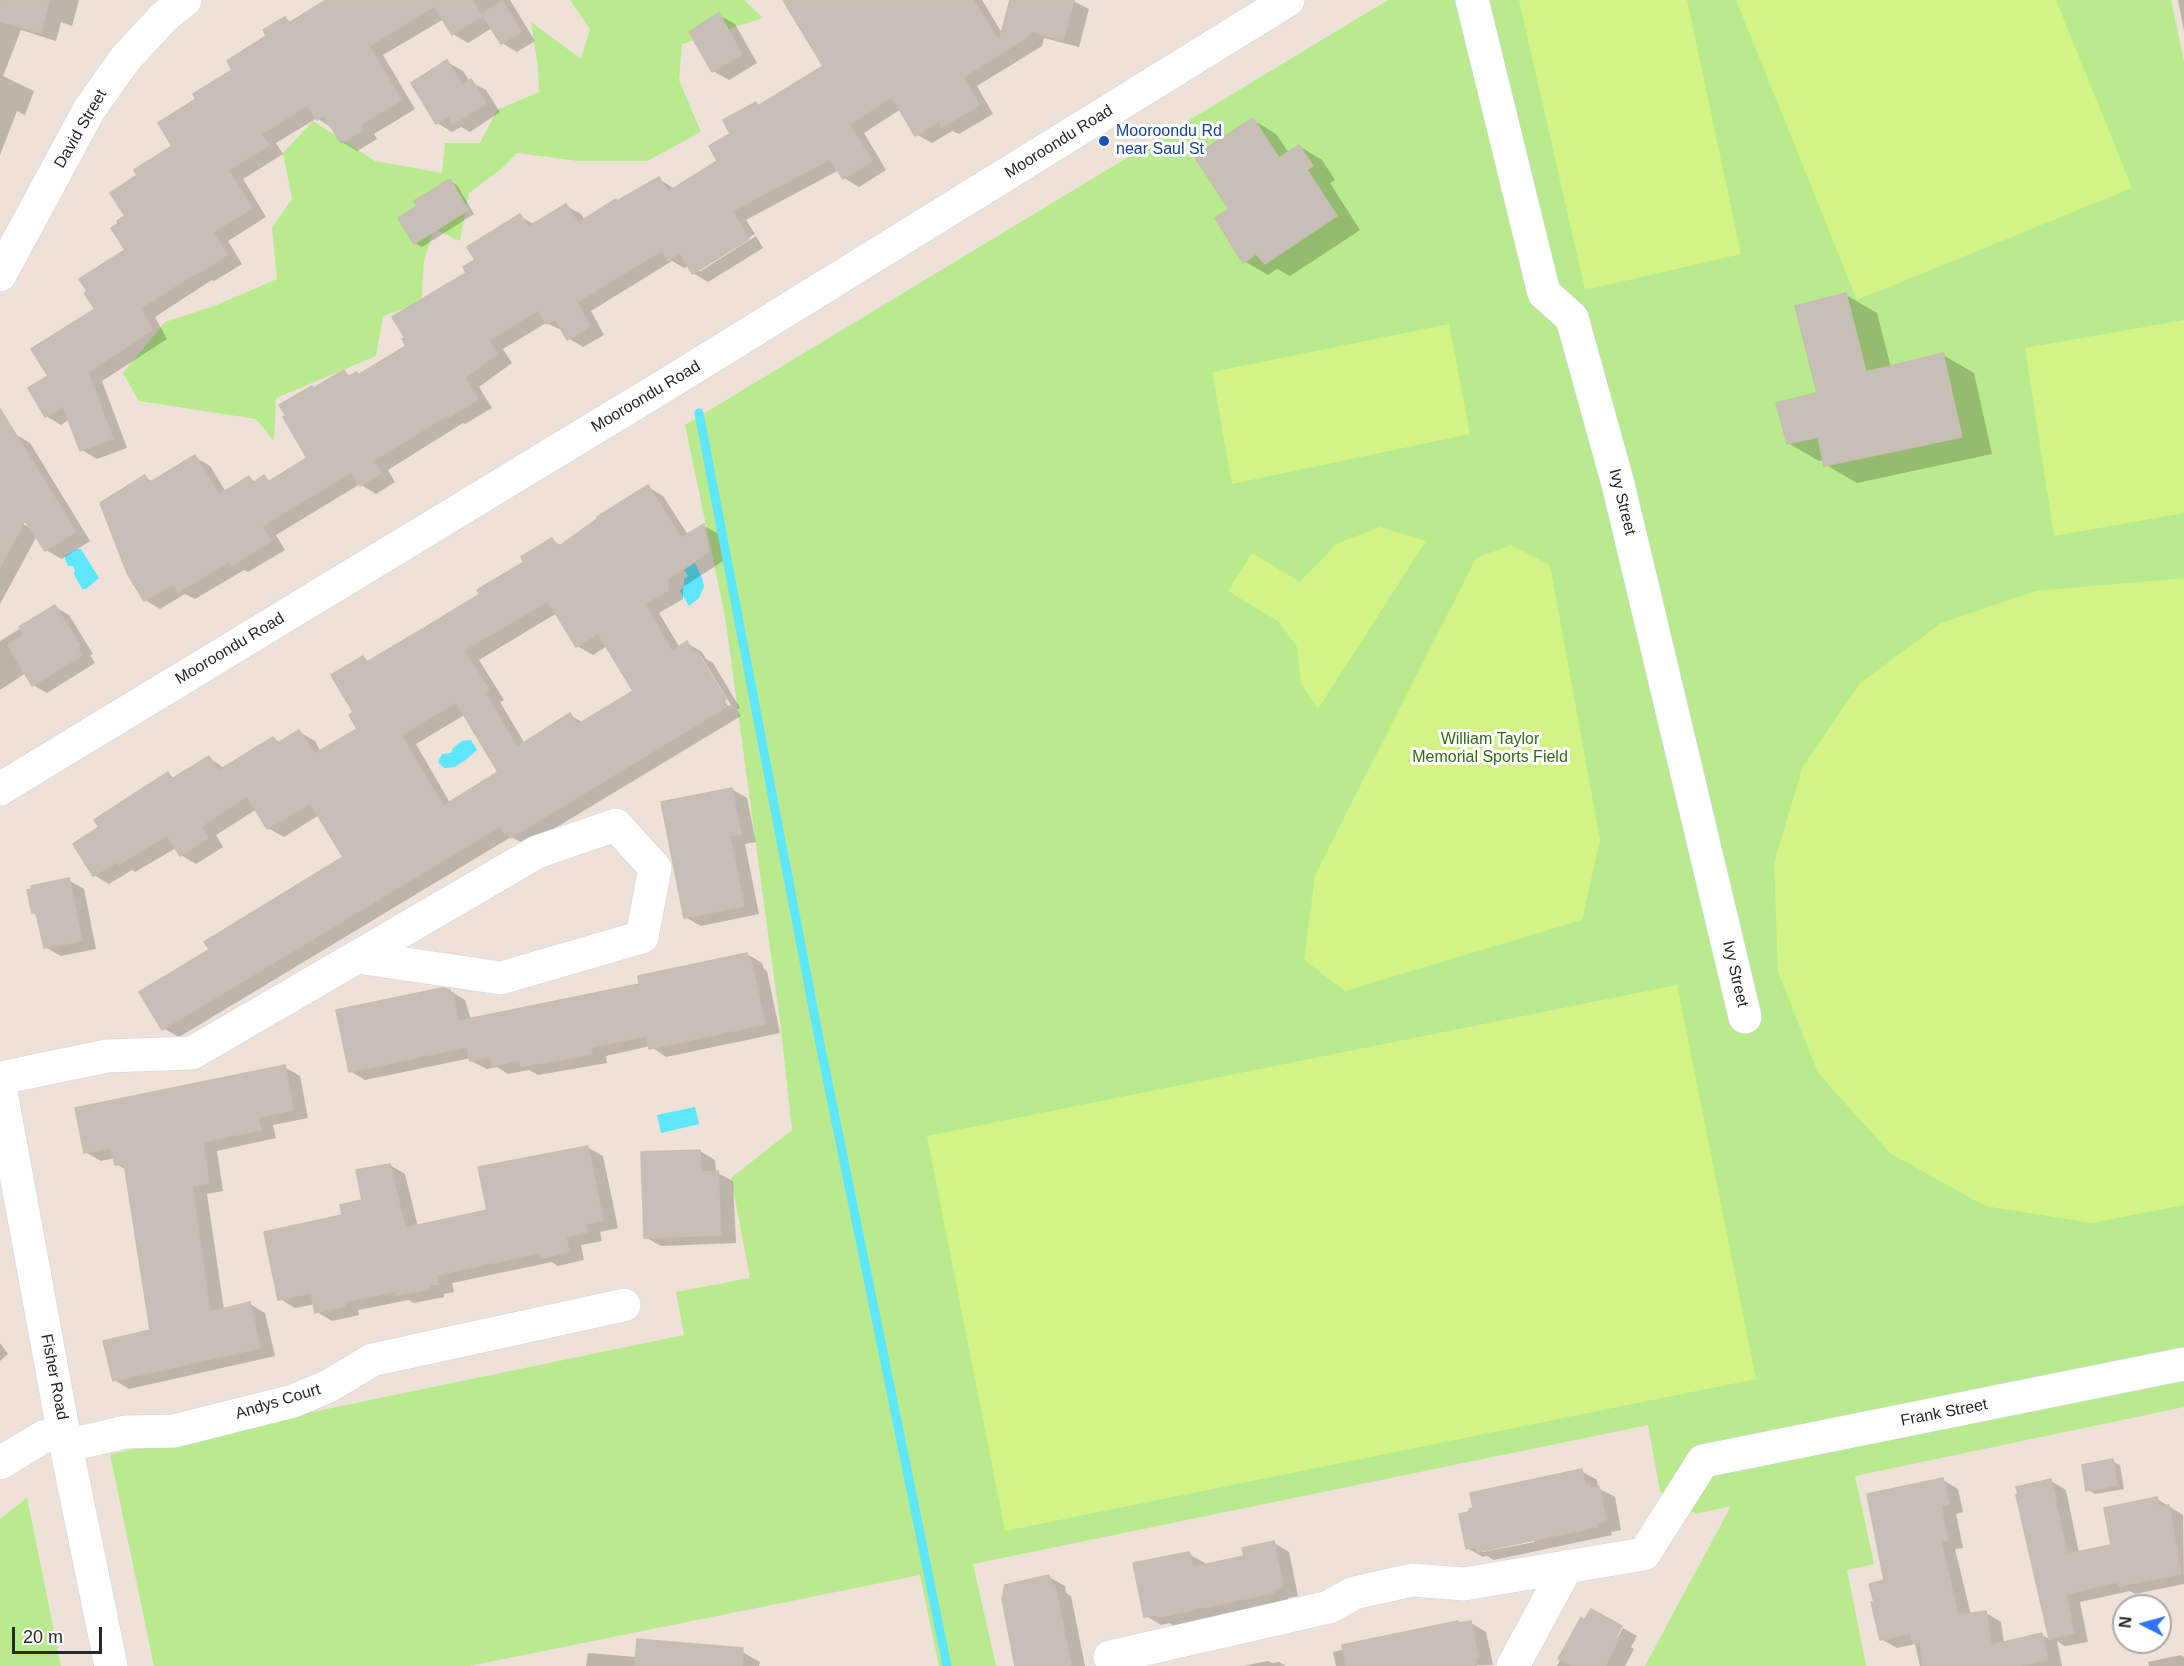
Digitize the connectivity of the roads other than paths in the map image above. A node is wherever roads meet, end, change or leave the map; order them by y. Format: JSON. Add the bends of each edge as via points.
{"nodes":[{"id":1,"x":185,"y":0,"type":"edge"},
{"id":2,"x":1472,"y":0,"type":"edge"},
{"id":3,"x":1272,"y":4,"type":"edge"},
{"id":4,"x":0,"y":275,"type":"edge"},
{"id":5,"x":0,"y":789,"type":"edge"},
{"id":6,"x":357,"y":957,"type":"junction"},
{"id":7,"x":1746,"y":1017,"type":"dead end"},
{"id":8,"x":0,"y":1078,"type":"edge"},
{"id":9,"x":0,"y":1087,"type":"edge"},
{"id":10,"x":624,"y":1305,"type":"dead end"},
{"id":11,"x":2184,"y":1364,"type":"edge"},
{"id":12,"x":65,"y":1438,"type":"junction"},
{"id":13,"x":0,"y":1463,"type":"edge"},
{"id":14,"x":1567,"y":1566,"type":"junction"},
{"id":15,"x":1110,"y":1657,"type":"dead end"},
{"id":16,"x":111,"y":1666,"type":"edge"},
{"id":17,"x":1513,"y":1666,"type":"edge"}],
"edges":[{"from":1,"to":4,"type":"street","name":"David Street","via":[[125,59],[89,110]]},
{"from":2,"to":7,"type":"street","name":"Ivy Street","via":[[1544,293],[1572,318],[1618,484]]},
{"from":3,"to":5,"type":"street","name":"Mooroondu Road","via":[[682,375]]},
{"from":6,"to":6,"type":"street","via":[[537,852],[616,825],[655,868],[642,937],[501,978]]},
{"from":6,"to":8,"type":"street","via":[[192,1053],[106,1056]]},
{"from":9,"to":12,"type":"street","name":"Fisher Road"},
{"from":10,"to":12,"type":"street","name":"Andys Court","via":[[372,1360],[329,1386],[292,1401],[174,1431]]},
{"from":11,"to":14,"type":"street","name":"Frank Street","via":[[1703,1461],[1644,1554]]},
{"from":12,"to":13,"type":"street","name":"Andys Court","via":[[43,1437]]},
{"from":12,"to":16,"type":"street","name":"Fisher Road"},
{"from":14,"to":15,"type":"street","via":[[1464,1584],[1412,1580],[1354,1593],[1329,1607]]},
{"from":14,"to":17,"type":"street"}]}
